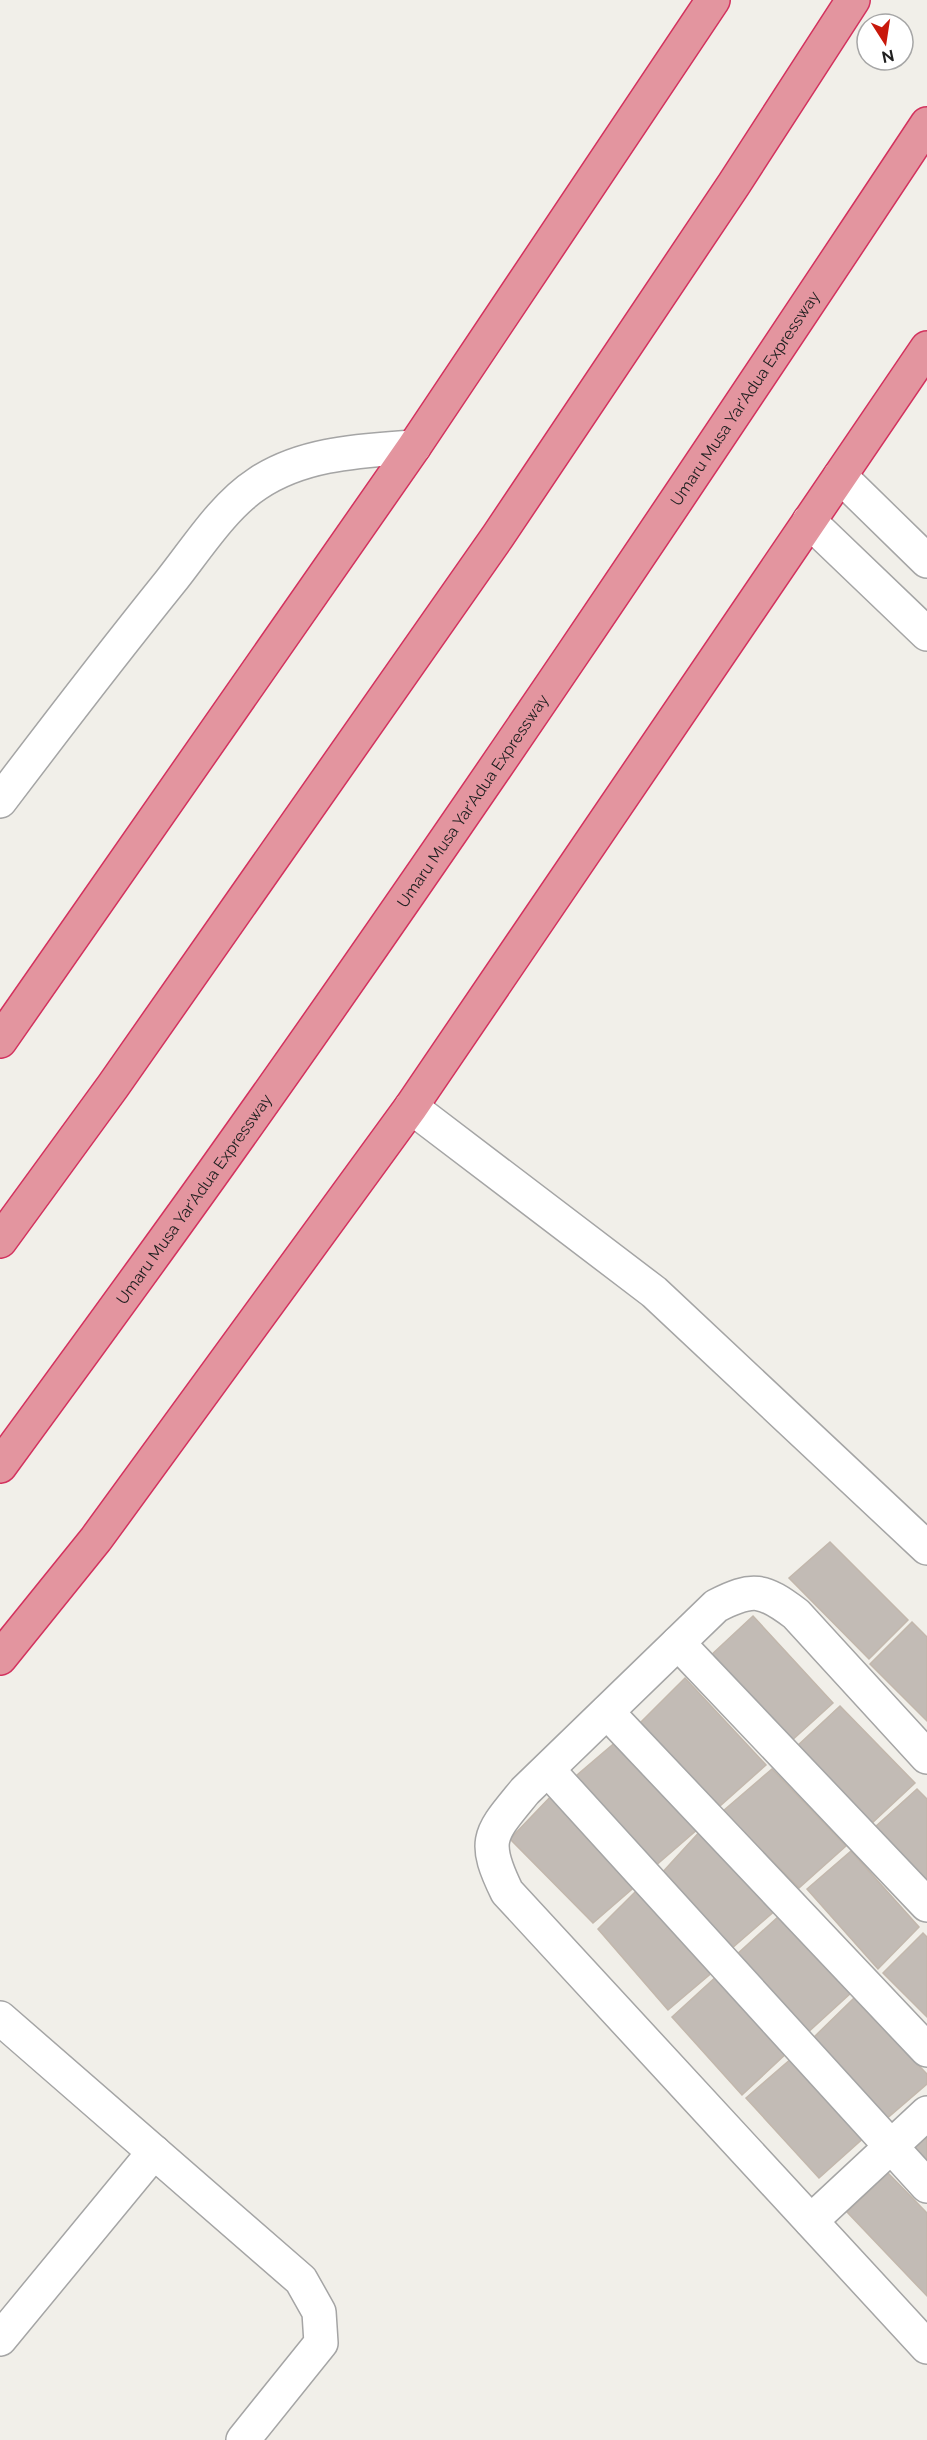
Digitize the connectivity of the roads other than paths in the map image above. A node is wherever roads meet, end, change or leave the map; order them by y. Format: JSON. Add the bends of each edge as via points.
{"nodes":[{"id":1,"x":713,"y":0,"type":"edge"},
{"id":2,"x":853,"y":0,"type":"edge"},
{"id":3,"x":927,"y":124,"type":"edge"},
{"id":4,"x":927,"y":348,"type":"edge"},
{"id":5,"x":414,"y":447,"type":"junction"},
{"id":6,"x":840,"y":476,"type":"junction"},
{"id":7,"x":809,"y":521,"type":"junction"},
{"id":8,"x":927,"y":561,"type":"edge"},
{"id":9,"x":927,"y":634,"type":"edge"},
{"id":10,"x":0,"y":801,"type":"edge"},
{"id":11,"x":0,"y":1041,"type":"edge"},
{"id":12,"x":411,"y":1107,"type":"junction"},
{"id":13,"x":0,"y":1241,"type":"edge"},
{"id":14,"x":0,"y":1466,"type":"edge"},
{"id":15,"x":927,"y":1548,"type":"edge"},
{"id":16,"x":678,"y":1643,"type":"junction"},
{"id":17,"x":0,"y":1658,"type":"edge"},
{"id":18,"x":607,"y":1712,"type":"junction"},
{"id":19,"x":927,"y":1757,"type":"edge"},
{"id":20,"x":548,"y":1770,"type":"junction"},
{"id":21,"x":927,"y":1905,"type":"edge"},
{"id":22,"x":0,"y":2018,"type":"edge"},
{"id":23,"x":927,"y":2050,"type":"edge"},
{"id":24,"x":927,"y":2113,"type":"edge"},
{"id":25,"x":891,"y":2146,"type":"junction"},
{"id":26,"x":154,"y":2152,"type":"junction"},
{"id":27,"x":927,"y":2186,"type":"edge"},
{"id":28,"x":811,"y":2221,"type":"junction"},
{"id":29,"x":0,"y":2339,"type":"edge"},
{"id":30,"x":927,"y":2347,"type":"edge"},
{"id":31,"x":243,"y":2440,"type":"edge"}],
"edges":[{"from":1,"to":5,"type":"highway"},
{"from":2,"to":13,"type":"highway","via":[[498,536]]},
{"from":3,"to":14,"type":"highway","name":"Umaru Musa Yar'Adua Expressway","via":[[682,494],[440,848],[212,1174]]},
{"from":4,"to":6,"type":"highway"},
{"from":5,"to":10,"type":"street","via":[[349,452],[299,464],[256,484],[220,518]]},
{"from":5,"to":11,"type":"highway"},
{"from":6,"to":7,"type":"highway"},
{"from":6,"to":8,"type":"street"},
{"from":7,"to":9,"type":"street"},
{"from":7,"to":12,"type":"highway"},
{"from":12,"to":15,"type":"street","via":[[654,1292]]},
{"from":12,"to":17,"type":"highway","via":[[96,1539]]},
{"from":16,"to":18,"type":"street"},
{"from":16,"to":19,"type":"street","via":[[716,1605],[741,1593],[771,1595],[796,1614]]},
{"from":16,"to":21,"type":"street"},
{"from":18,"to":20,"type":"street"},
{"from":18,"to":23,"type":"street"},
{"from":20,"to":25,"type":"street"},
{"from":20,"to":28,"type":"street","via":[[499,1823],[490,1847],[507,1892]]},
{"from":22,"to":26,"type":"street"},
{"from":24,"to":25,"type":"street"},
{"from":25,"to":27,"type":"street"},
{"from":25,"to":28,"type":"street"},
{"from":26,"to":29,"type":"street"},
{"from":26,"to":31,"type":"street","via":[[301,2280],[319,2312],[321,2343]]},
{"from":28,"to":30,"type":"street"}]}
